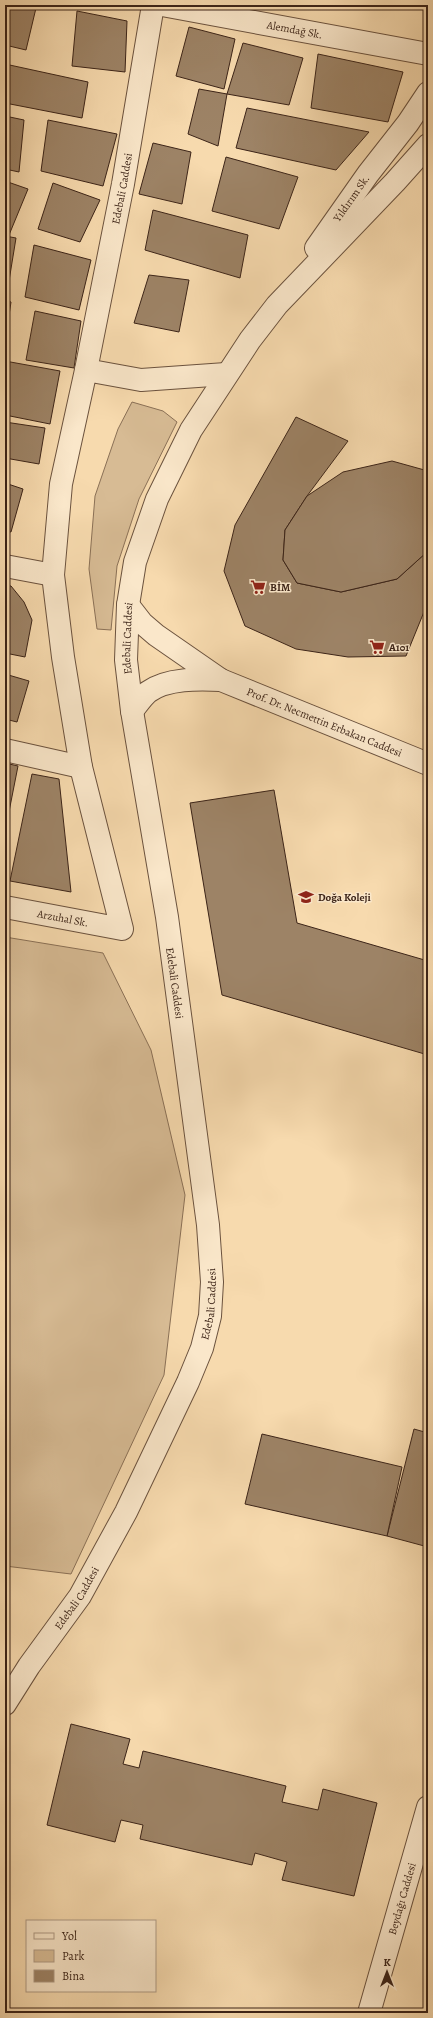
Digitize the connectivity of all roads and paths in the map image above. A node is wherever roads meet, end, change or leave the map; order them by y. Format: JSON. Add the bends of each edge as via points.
{"nodes":[{"id":1,"x":153,"y":5,"type":"edge"},
{"id":2,"x":162,"y":5,"type":"edge"},
{"id":3,"x":428,"y":54,"type":"edge"},
{"id":4,"x":428,"y":93,"type":"edge"},
{"id":5,"x":428,"y":145,"type":"edge"},
{"id":6,"x":368,"y":174,"type":"junction"},
{"id":7,"x":395,"y":182,"type":"junction"},
{"id":8,"x":277,"y":305,"type":"junction"},
{"id":9,"x":86,"y":370,"type":"junction"},
{"id":10,"x":226,"y":374,"type":"junction"},
{"id":11,"x":5,"y":566,"type":"edge"},
{"id":12,"x":53,"y":575,"type":"junction"},
{"id":13,"x":128,"y":605,"type":"junction"},
{"id":14,"x":221,"y":680,"type":"junction"},
{"id":15,"x":132,"y":711,"type":"junction"},
{"id":16,"x":5,"y":750,"type":"edge"},
{"id":17,"x":428,"y":764,"type":"edge"},
{"id":18,"x":81,"y":767,"type":"junction"},
{"id":19,"x":5,"y":907,"type":"edge"},
{"id":20,"x":122,"y":929,"type":"joint"},
{"id":21,"x":5,"y":1704,"type":"edge"},
{"id":22,"x":428,"y":1807,"type":"edge"},
{"id":23,"x":368,"y":2013,"type":"edge"}],
"edges":[{"from":1,"to":9,"type":"street","name":"Edebali Caddesi","via":[[123,184]]},
{"from":2,"to":3,"type":"street","name":"Alemdağ Sk."},
{"from":4,"to":6,"type":"street","name":"Yıldırım Sk."},
{"from":5,"to":7,"type":"street","name":"Yıldırım Sk."},
{"from":6,"to":7,"type":"street","via":[[367,186],[372,192],[380,192]]},
{"from":6,"to":8,"type":"street","name":"Yıldırım Sk."},
{"from":7,"to":8,"type":"street","name":"Yıldırım Sk."},
{"from":8,"to":10,"type":"street","name":"Yıldırım Sk."},
{"from":9,"to":10,"type":"street","via":[[141,380]]},
{"from":9,"to":12,"type":"street","name":"Edebali Caddesi","via":[[61,484]]},
{"from":10,"to":13,"type":"street","name":"Edebali Caddesi","via":[[191,430],[157,499],[135,562]]},
{"from":11,"to":12,"type":"street"},
{"from":12,"to":18,"type":"street","name":"Edebali Caddesi"},
{"from":13,"to":14,"type":"street","via":[[142,623],[156,635]]},
{"from":13,"to":15,"type":"street","name":"Edebali Caddesi","via":[[126,660]]},
{"from":14,"to":15,"type":"street","via":[[197,679],[174,682],[149,692]]},
{"from":14,"to":17,"type":"street","name":"Prof. Dr. Necmettin Erbakan Caddesi"},
{"from":15,"to":21,"type":"street","name":"Edebali Caddesi","via":[[167,917],[208,1226],[212,1282],[210,1316],[202,1348],[188,1382],[126,1512],[80,1596]]},
{"from":16,"to":18,"type":"street"},
{"from":18,"to":20,"type":"street","name":"Edebali Caddesi"},
{"from":19,"to":20,"type":"street","name":"Arzuhal Sk."},
{"from":22,"to":23,"type":"street","name":"Beydağı Caddesi"}]}
